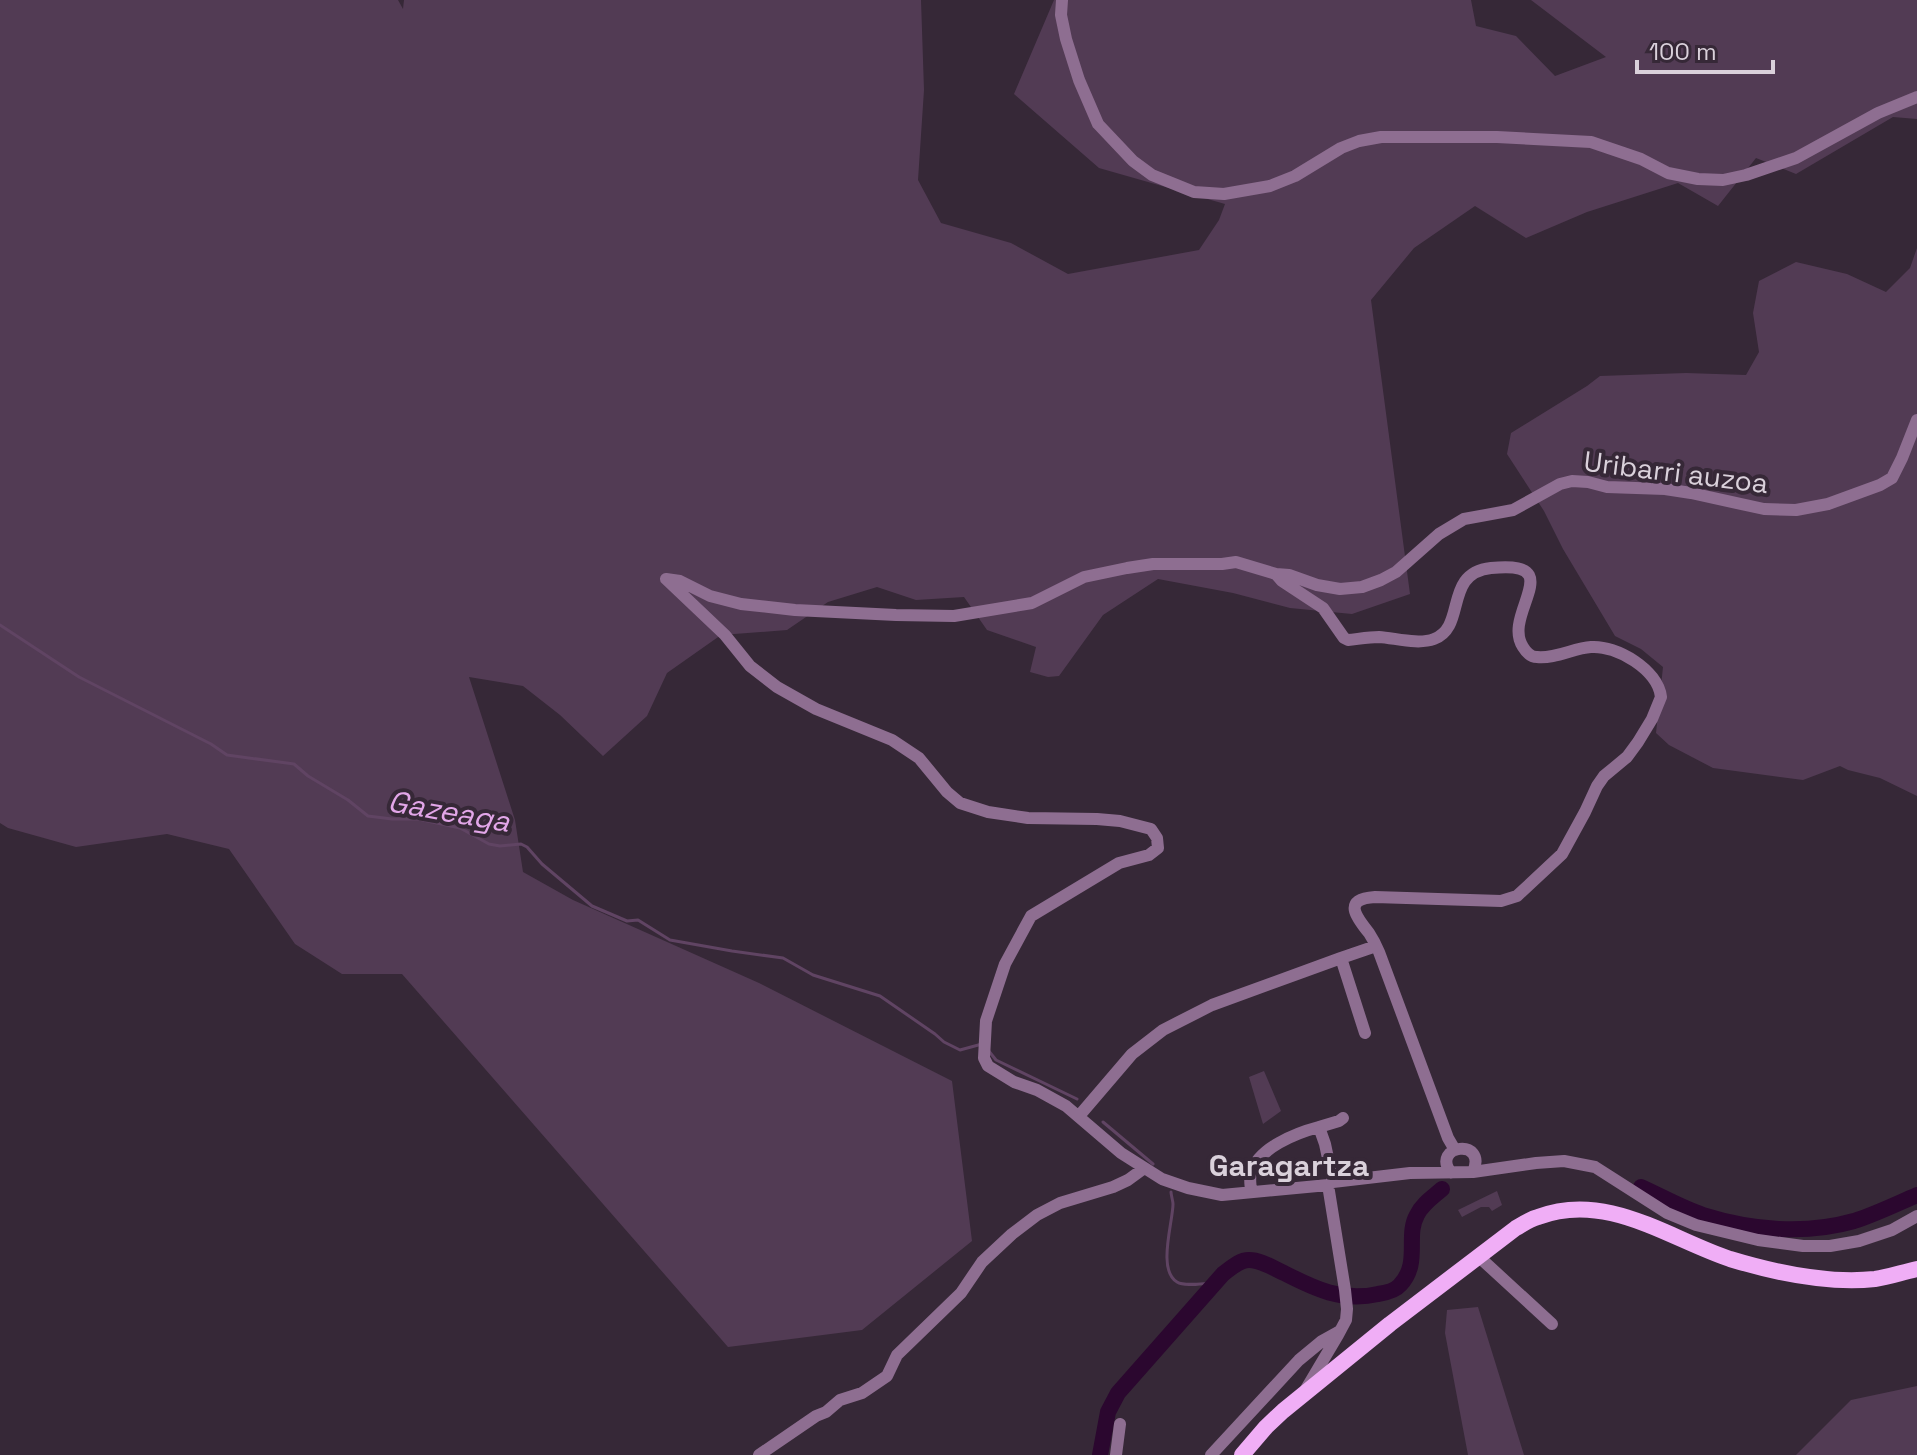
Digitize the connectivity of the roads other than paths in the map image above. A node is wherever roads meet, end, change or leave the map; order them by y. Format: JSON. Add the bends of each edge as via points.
{"nodes":[{"id":1,"x":1062,"y":0,"type":"edge"},
{"id":2,"x":1917,"y":97,"type":"edge"},
{"id":3,"x":1917,"y":420,"type":"edge"},
{"id":4,"x":1276,"y":574,"type":"junction"},
{"id":5,"x":1376,"y":946,"type":"junction"},
{"id":6,"x":1341,"y":958,"type":"junction"},
{"id":7,"x":1365,"y":1033,"type":"dead end"},
{"id":8,"x":1079,"y":1116,"type":"junction"},
{"id":9,"x":1343,"y":1118,"type":"dead end"},
{"id":10,"x":1319,"y":1127,"type":"junction"},
{"id":11,"x":1455,"y":1150,"type":"junction"},
{"id":12,"x":1143,"y":1169,"type":"junction"},
{"id":13,"x":1473,"y":1172,"type":"junction"},
{"id":14,"x":1445,"y":1173,"type":"junction"},
{"id":15,"x":1330,"y":1183,"type":"junction"},
{"id":16,"x":1251,"y":1192,"type":"junction"},
{"id":17,"x":1917,"y":1216,"type":"edge"},
{"id":18,"x":1478,"y":1256,"type":"junction"},
{"id":19,"x":1917,"y":1269,"type":"edge"},
{"id":20,"x":1552,"y":1324,"type":"dead end"},
{"id":21,"x":1340,"y":1331,"type":"junction"},
{"id":22,"x":1304,"y":1394,"type":"junction"},
{"id":23,"x":1120,"y":1424,"type":"dead end"},
{"id":24,"x":759,"y":1455,"type":"edge"},
{"id":25,"x":1116,"y":1455,"type":"edge"},
{"id":26,"x":1211,"y":1455,"type":"edge"},
{"id":27,"x":1242,"y":1455,"type":"edge"}],
"edges":[{"from":1,"to":2,"type":"street","via":[[1066,39],[1098,124],[1152,175],[1194,192],[1224,194],[1270,186],[1341,148],[1381,137],[1591,142],[1668,173],[1723,180],[1796,158]]},
{"from":3,"to":4,"type":"street","name":"Uribarri auzoa","via":[[1892,478],[1828,504],[1764,509],[1665,489],[1572,481],[1513,510],[1448,527],[1396,572],[1362,587],[1340,589]]},
{"from":4,"to":5,"type":"street","via":[[1317,602],[1348,640],[1423,641],[1448,628],[1469,576],[1516,567],[1528,573],[1532,584],[1517,634],[1531,656],[1602,647],[1642,667],[1661,697],[1627,757],[1601,780],[1562,854],[1517,896],[1501,901],[1363,898],[1356,918]]},
{"from":4,"to":8,"type":"street","name":"Uribarri auzoa","via":[[1236,562],[1153,564],[1084,577],[1032,603],[954,616],[722,601],[666,579],[777,687],[892,740],[919,758],[960,803],[1028,818],[1120,821],[1151,829],[1158,848],[1149,855],[1119,863],[1031,916],[1005,964],[986,1021],[988,1066]]},
{"from":5,"to":6,"type":"street"},
{"from":5,"to":11,"type":"street"},
{"from":6,"to":7,"type":"street"},
{"from":6,"to":8,"type":"street","via":[[1212,1005],[1161,1031],[1132,1054]]},
{"from":8,"to":12,"type":"street"},
{"from":9,"to":10,"type":"street"},
{"from":10,"to":15,"type":"street"},
{"from":10,"to":16,"type":"street","via":[[1264,1154],[1250,1175]]},
{"from":11,"to":13,"type":"street","via":[[1472,1151],[1477,1165]]},
{"from":11,"to":14,"type":"street","via":[[1448,1155]]},
{"from":12,"to":16,"type":"street","via":[[1188,1188],[1222,1195]]},
{"from":12,"to":24,"type":"street","via":[[1113,1187],[1037,1215],[982,1262],[961,1293],[897,1355],[887,1376],[840,1400]]},
{"from":13,"to":14,"type":"street"},
{"from":13,"to":17,"type":"street","via":[[1564,1161],[1595,1167],[1667,1213],[1696,1225],[1803,1246],[1859,1241]]},
{"from":14,"to":15,"type":"street"},
{"from":15,"to":16,"type":"street"},
{"from":15,"to":21,"type":"street","via":[[1346,1297]]},
{"from":18,"to":19,"type":"main road","via":[[1538,1217],[1589,1209],[1636,1220],[1727,1258],[1776,1271],[1876,1279]]},
{"from":18,"to":20,"type":"street"},
{"from":18,"to":22,"type":"main road"},
{"from":21,"to":22,"type":"street"},
{"from":21,"to":26,"type":"street","via":[[1299,1360]]},
{"from":22,"to":27,"type":"main road"},
{"from":23,"to":25,"type":"street"}]}
